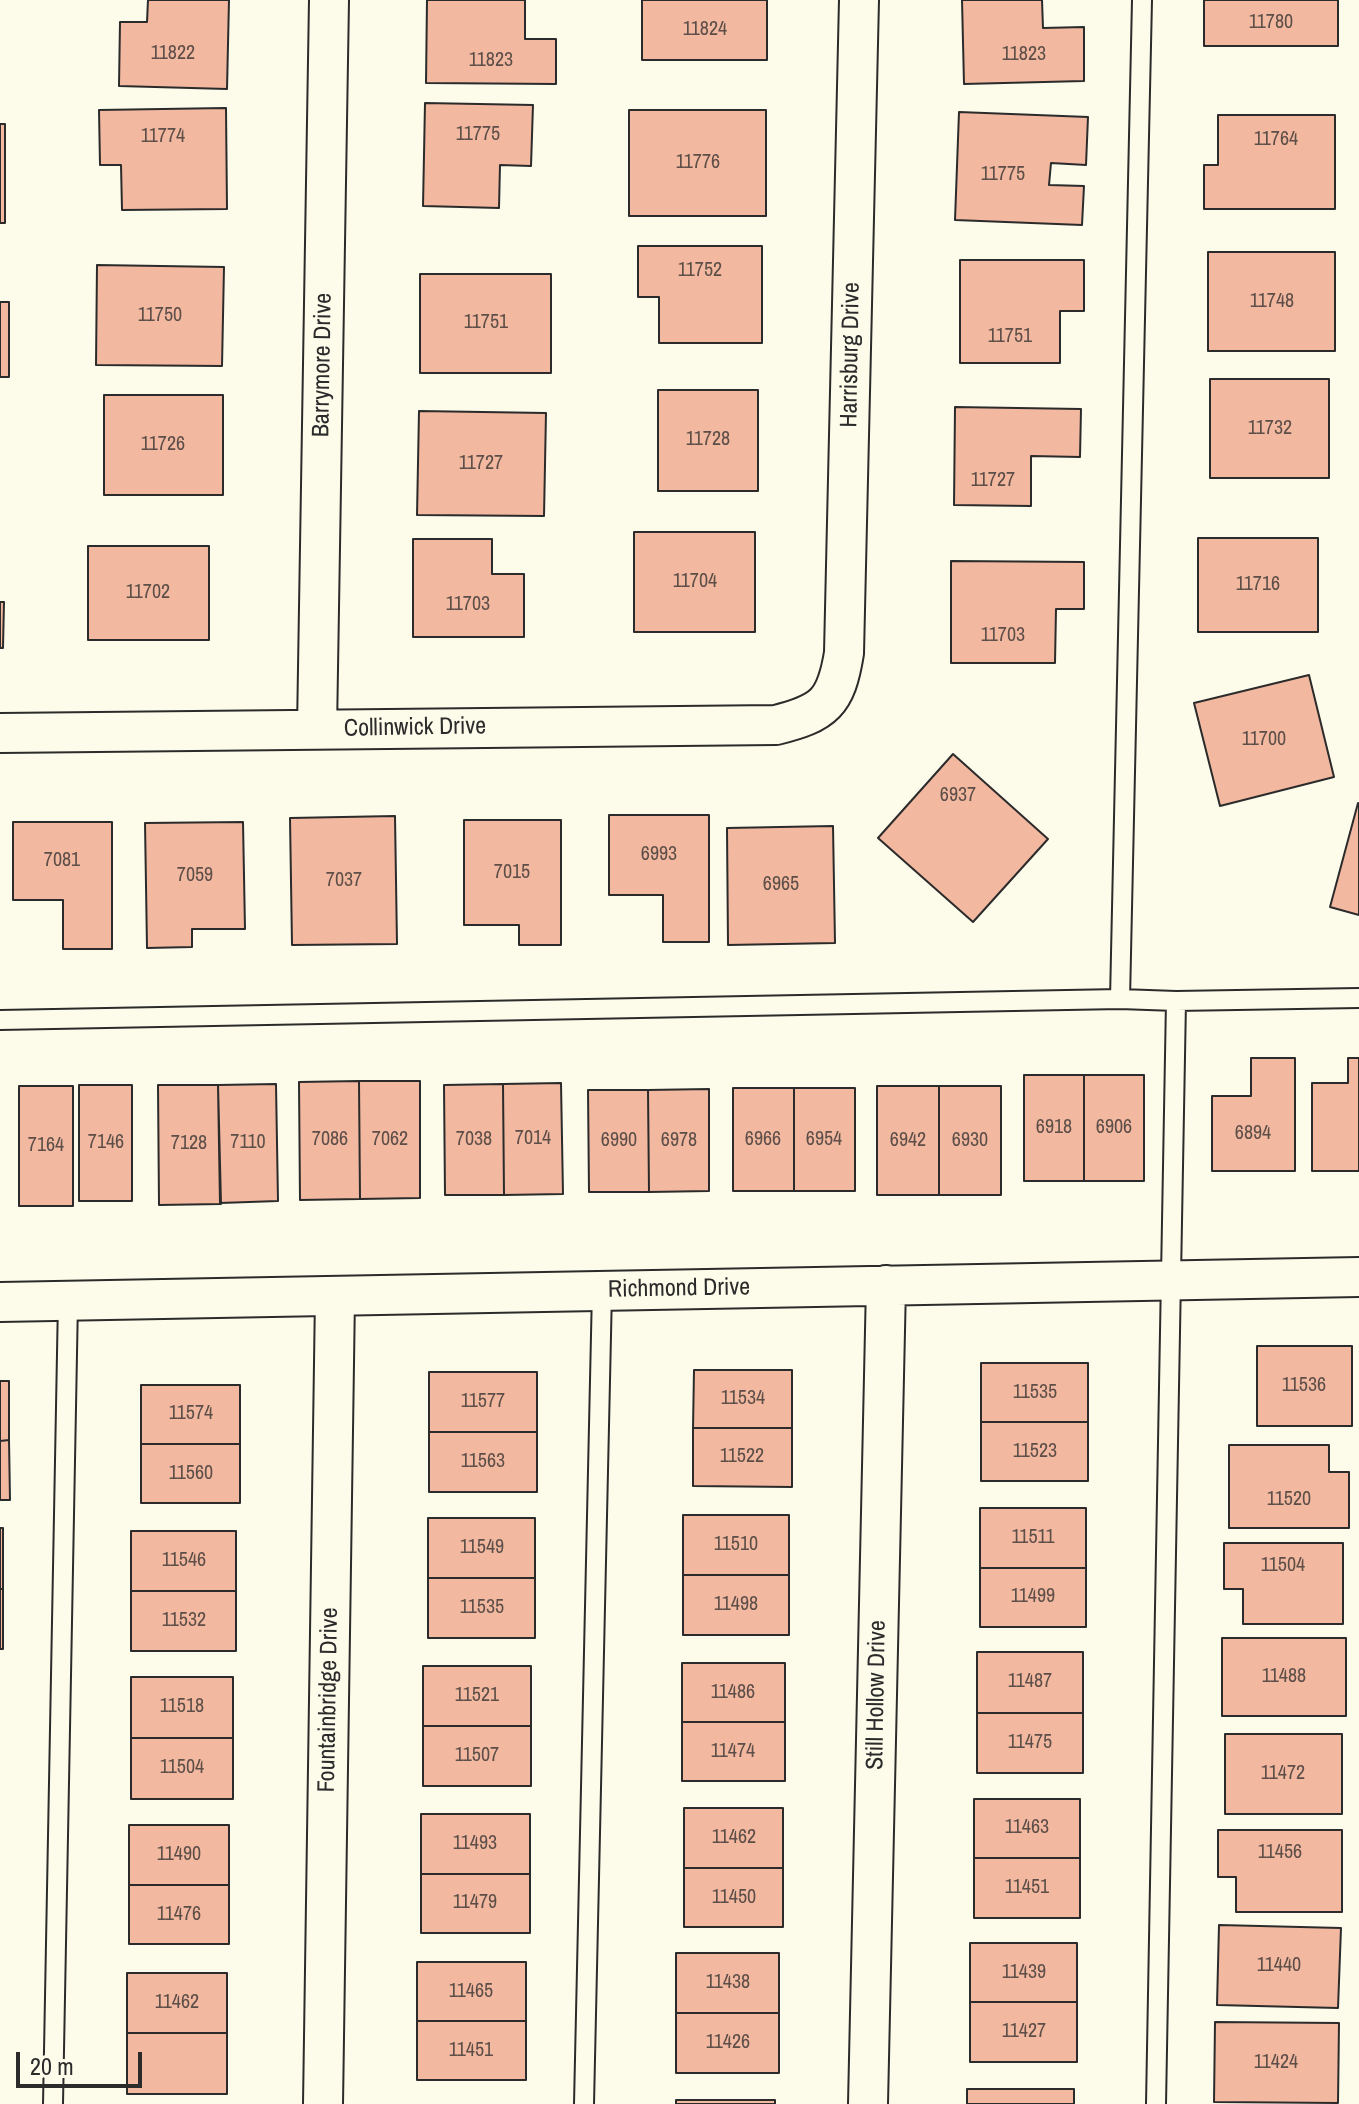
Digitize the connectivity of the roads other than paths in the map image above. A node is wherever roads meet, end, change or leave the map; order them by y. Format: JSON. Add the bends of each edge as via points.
{"nodes":[{"id":1,"x":329,"y":0,"type":"edge"},
{"id":2,"x":859,"y":0,"type":"edge"},
{"id":3,"x":1142,"y":0,"type":"edge"},
{"id":4,"x":824,"y":704,"type":"joint"},
{"id":5,"x":317,"y":729,"type":"junction"},
{"id":6,"x":0,"y":733,"type":"edge"},
{"id":7,"x":1359,"y":998,"type":"edge"},
{"id":8,"x":1120,"y":999,"type":"junction"},
{"id":9,"x":1176,"y":1001,"type":"junction"},
{"id":10,"x":0,"y":1020,"type":"edge"},
{"id":11,"x":1359,"y":1277,"type":"edge"},
{"id":12,"x":1171,"y":1280,"type":"junction"},
{"id":13,"x":886,"y":1285,"type":"junction"},
{"id":14,"x":602,"y":1290,"type":"junction"},
{"id":15,"x":335,"y":1296,"type":"junction"},
{"id":16,"x":68,"y":1300,"type":"junction"},
{"id":17,"x":0,"y":1302,"type":"edge"},
{"id":18,"x":53,"y":2104,"type":"edge"},
{"id":19,"x":323,"y":2104,"type":"edge"},
{"id":20,"x":584,"y":2104,"type":"edge"},
{"id":21,"x":868,"y":2104,"type":"edge"},
{"id":22,"x":1156,"y":2104,"type":"edge"}],
"edges":[{"from":1,"to":5,"type":"street","name":"Barrymore Drive"},
{"from":2,"to":4,"type":"street","name":"Harrisburg Drive","via":[[844,653],[835,691]]},
{"from":3,"to":8,"type":"lane"},
{"from":4,"to":5,"type":"street","name":"Collinwick Drive","via":[[776,725]]},
{"from":5,"to":6,"type":"street","name":"Collinwick Drive"},
{"from":7,"to":9,"type":"lane"},
{"from":8,"to":9,"type":"lane"},
{"from":8,"to":10,"type":"lane"},
{"from":9,"to":12,"type":"lane"},
{"from":11,"to":12,"type":"street","name":"Richmond Drive"},
{"from":12,"to":13,"type":"street","name":"Richmond Drive"},
{"from":12,"to":22,"type":"lane"},
{"from":13,"to":14,"type":"street","name":"Richmond Drive"},
{"from":13,"to":21,"type":"street","name":"Still Hollow Drive"},
{"from":14,"to":15,"type":"street","name":"Richmond Drive"},
{"from":14,"to":20,"type":"lane"},
{"from":15,"to":16,"type":"street","name":"Richmond Drive"},
{"from":15,"to":19,"type":"street","name":"Fountainbridge Drive"},
{"from":16,"to":17,"type":"street","name":"Richmond Drive"},
{"from":16,"to":18,"type":"lane"}]}
